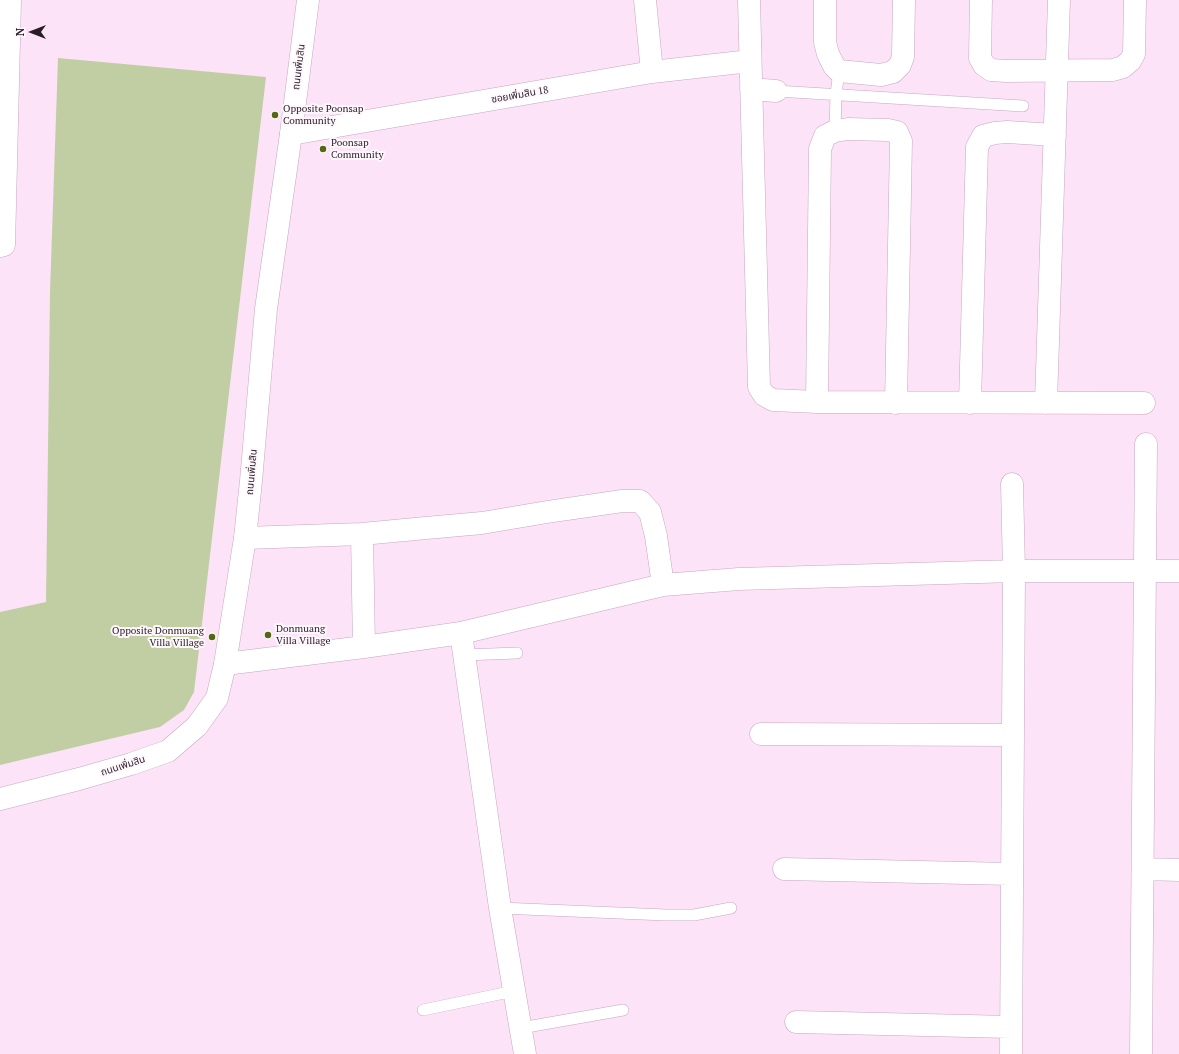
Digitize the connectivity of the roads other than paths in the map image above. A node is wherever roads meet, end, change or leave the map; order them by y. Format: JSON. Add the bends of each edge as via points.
{"nodes":[{"id":1,"x":10,"y":0,"type":"edge"},
{"id":2,"x":308,"y":0,"type":"edge"},
{"id":3,"x":645,"y":0,"type":"edge"},
{"id":4,"x":749,"y":0,"type":"edge"},
{"id":5,"x":825,"y":0,"type":"edge"},
{"id":6,"x":904,"y":0,"type":"edge"},
{"id":7,"x":981,"y":0,"type":"edge"},
{"id":8,"x":1059,"y":0,"type":"edge"},
{"id":9,"x":1135,"y":0,"type":"edge"},
{"id":10,"x":750,"y":61,"type":"junction"},
{"id":11,"x":839,"y":71,"type":"junction"},
{"id":12,"x":1057,"y":71,"type":"junction"},
{"id":13,"x":652,"y":72,"type":"junction"},
{"id":14,"x":752,"y":89,"type":"junction"},
{"id":15,"x":776,"y":91,"type":"joint"},
{"id":16,"x":836,"y":94,"type":"junction"},
{"id":17,"x":1023,"y":106,"type":"dead end"},
{"id":18,"x":835,"y":131,"type":"junction"},
{"id":19,"x":291,"y":134,"type":"junction"},
{"id":20,"x":1055,"y":135,"type":"junction"},
{"id":21,"x":0,"y":246,"type":"edge"},
{"id":22,"x":817,"y":402,"type":"junction"},
{"id":23,"x":896,"y":403,"type":"junction"},
{"id":24,"x":970,"y":403,"type":"junction"},
{"id":25,"x":1046,"y":403,"type":"junction"},
{"id":26,"x":1144,"y":403,"type":"dead end"},
{"id":27,"x":1146,"y":444,"type":"dead end"},
{"id":28,"x":1012,"y":484,"type":"dead end"},
{"id":29,"x":362,"y":534,"type":"junction"},
{"id":30,"x":245,"y":538,"type":"junction"},
{"id":31,"x":1145,"y":570,"type":"junction"},
{"id":32,"x":1014,"y":571,"type":"junction"},
{"id":33,"x":1179,"y":571,"type":"edge"},
{"id":34,"x":663,"y":585,"type":"junction"},
{"id":35,"x":461,"y":633,"type":"junction"},
{"id":36,"x":364,"y":647,"type":"junction"},
{"id":37,"x":517,"y":653,"type":"dead end"},
{"id":38,"x":464,"y":655,"type":"junction"},
{"id":39,"x":225,"y":664,"type":"junction"},
{"id":40,"x":761,"y":734,"type":"dead end"},
{"id":41,"x":1013,"y":735,"type":"junction"},
{"id":42,"x":0,"y":799,"type":"edge"},
{"id":43,"x":784,"y":869,"type":"dead end"},
{"id":44,"x":1143,"y":870,"type":"junction"},
{"id":45,"x":1179,"y":870,"type":"edge"},
{"id":46,"x":1012,"y":874,"type":"junction"},
{"id":47,"x":500,"y":908,"type":"junction"},
{"id":48,"x":732,"y":908,"type":"dead end"},
{"id":49,"x":514,"y":991,"type":"junction"},
{"id":50,"x":423,"y":1010,"type":"dead end"},
{"id":51,"x":623,"y":1010,"type":"dead end"},
{"id":52,"x":796,"y":1022,"type":"dead end"},
{"id":53,"x":1011,"y":1027,"type":"junction"},
{"id":54,"x":521,"y":1028,"type":"junction"},
{"id":55,"x":525,"y":1054,"type":"edge"},
{"id":56,"x":1011,"y":1054,"type":"edge"},
{"id":57,"x":1141,"y":1054,"type":"edge"}],
"edges":[{"from":1,"to":21,"type":"street","via":[[4,245]]},
{"from":2,"to":19,"type":"street","name":"ถนนเพิ่มสิน"},
{"from":3,"to":13,"type":"street"},
{"from":4,"to":10,"type":"street"},
{"from":5,"to":11,"type":"street","via":[[825,42],[828,54]]},
{"from":6,"to":11,"type":"street","via":[[903,57],[900,65],[892,72],[881,75]]},
{"from":7,"to":12,"type":"street","via":[[980,58],[984,65],[991,70]]},
{"from":8,"to":12,"type":"street"},
{"from":9,"to":12,"type":"street","via":[[1134,54],[1130,61],[1123,67],[1113,70]]},
{"from":10,"to":13,"type":"street","name":"ซอยเพิ่มสิน 18"},
{"from":10,"to":14,"type":"street"},
{"from":11,"to":16,"type":"lane"},
{"from":12,"to":20,"type":"street"},
{"from":13,"to":19,"type":"street","name":"ซอยเพิ่มสิน 18"},
{"from":14,"to":15,"type":"street"},
{"from":14,"to":22,"type":"street","via":[[759,387],[764,395],[773,400]]},
{"from":15,"to":16,"type":"lane"},
{"from":16,"to":17,"type":"lane"},
{"from":16,"to":18,"type":"lane"},
{"from":18,"to":22,"type":"street","via":[[825,136],[820,149]]},
{"from":18,"to":23,"type":"street","via":[[888,130],[897,132],[901,141]]},
{"from":19,"to":30,"type":"street","name":"ถนนเพิ่มสิน","via":[[266,308]]},
{"from":20,"to":24,"type":"street","via":[[995,133],[983,136],[977,147]]},
{"from":20,"to":25,"type":"street"},
{"from":22,"to":23,"type":"street"},
{"from":23,"to":24,"type":"street"},
{"from":24,"to":25,"type":"street"},
{"from":25,"to":26,"type":"street"},
{"from":27,"to":31,"type":"street"},
{"from":28,"to":32,"type":"street"},
{"from":29,"to":30,"type":"street"},
{"from":29,"to":34,"type":"street","via":[[482,523],[615,502],[640,501],[650,512]]},
{"from":29,"to":36,"type":"street"},
{"from":30,"to":39,"type":"street","name":"ถนนเพิ่มสิน"},
{"from":31,"to":32,"type":"street"},
{"from":31,"to":33,"type":"street"},
{"from":31,"to":44,"type":"street"},
{"from":32,"to":34,"type":"street","via":[[739,579]]},
{"from":32,"to":41,"type":"street"},
{"from":34,"to":35,"type":"street"},
{"from":35,"to":36,"type":"street"},
{"from":35,"to":38,"type":"street"},
{"from":36,"to":39,"type":"street"},
{"from":37,"to":38,"type":"lane"},
{"from":38,"to":47,"type":"street"},
{"from":39,"to":42,"type":"street","name":"ถนนเพิ่มสิน","via":[[217,698],[197,726],[168,750],[131,764]]},
{"from":40,"to":41,"type":"street"},
{"from":41,"to":46,"type":"street"},
{"from":43,"to":46,"type":"street"},
{"from":44,"to":45,"type":"street"},
{"from":44,"to":57,"type":"street"},
{"from":46,"to":53,"type":"street"},
{"from":47,"to":48,"type":"lane","via":[[694,915]]},
{"from":47,"to":49,"type":"street"},
{"from":49,"to":50,"type":"lane"},
{"from":49,"to":54,"type":"street"},
{"from":51,"to":54,"type":"lane"},
{"from":52,"to":53,"type":"street"},
{"from":53,"to":56,"type":"street"},
{"from":54,"to":55,"type":"street"}]}
